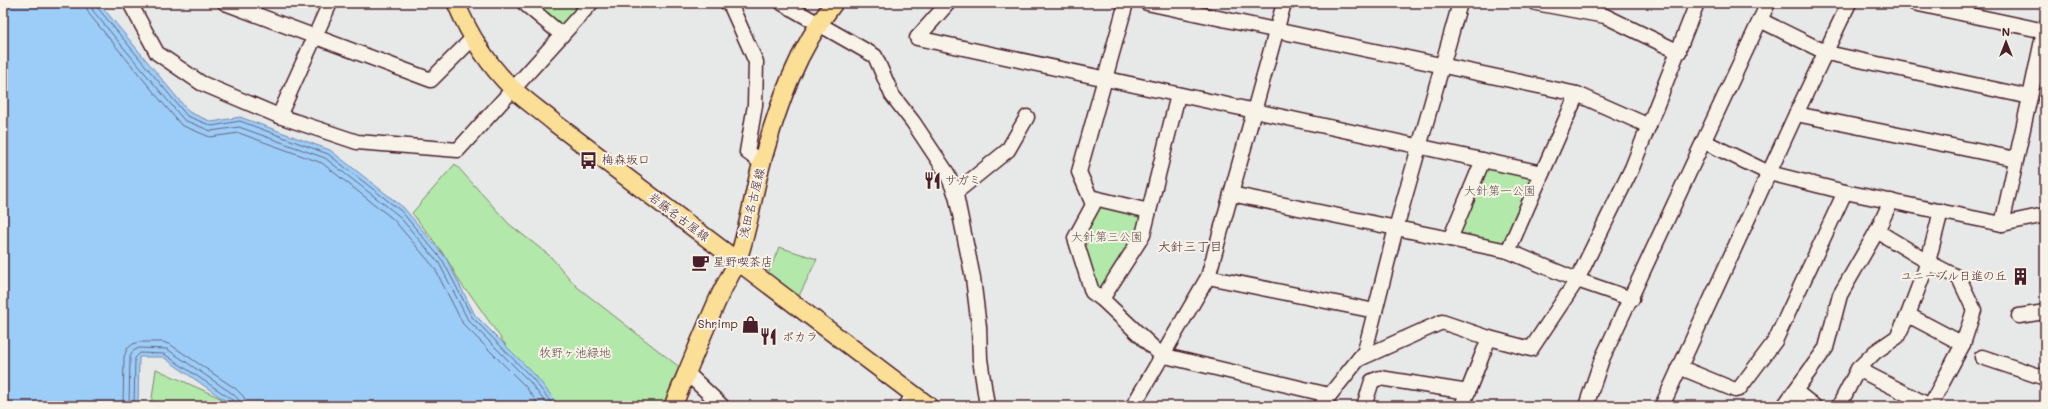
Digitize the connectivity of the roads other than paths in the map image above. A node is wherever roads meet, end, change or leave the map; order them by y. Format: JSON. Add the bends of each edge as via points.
{"nodes":[{"id":1,"x":130,"y":3,"type":"edge"},
{"id":2,"x":225,"y":3,"type":"edge"},
{"id":3,"x":330,"y":3,"type":"edge"},
{"id":4,"x":456,"y":3,"type":"edge"},
{"id":5,"x":524,"y":3,"type":"edge"},
{"id":6,"x":591,"y":3,"type":"edge"},
{"id":7,"x":727,"y":3,"type":"edge"},
{"id":8,"x":782,"y":3,"type":"edge"},
{"id":9,"x":834,"y":3,"type":"edge"},
{"id":10,"x":948,"y":3,"type":"edge"},
{"id":11,"x":1126,"y":3,"type":"edge"},
{"id":12,"x":1147,"y":3,"type":"edge"},
{"id":13,"x":1284,"y":3,"type":"edge"},
{"id":14,"x":1460,"y":3,"type":"edge"},
{"id":15,"x":1536,"y":3,"type":"edge"},
{"id":16,"x":1697,"y":3,"type":"edge"},
{"id":17,"x":1768,"y":3,"type":"edge"},
{"id":18,"x":1850,"y":3,"type":"edge"},
{"id":19,"x":1914,"y":3,"type":"edge"},
{"id":20,"x":1760,"y":20,"type":"junction"},
{"id":21,"x":817,"y":24,"type":"junction"},
{"id":22,"x":2045,"y":29,"type":"edge"},
{"id":23,"x":1276,"y":30,"type":"junction"},
{"id":24,"x":562,"y":35,"type":"junction"},
{"id":25,"x":316,"y":38,"type":"junction"},
{"id":26,"x":473,"y":38,"type":"junction"},
{"id":27,"x":1679,"y":52,"type":"junction"},
{"id":28,"x":1827,"y":53,"type":"junction"},
{"id":29,"x":1443,"y":66,"type":"junction"},
{"id":30,"x":1105,"y":79,"type":"junction"},
{"id":31,"x":514,"y":89,"type":"junction"},
{"id":32,"x":1577,"y":94,"type":"junction"},
{"id":33,"x":1178,"y":95,"type":"junction"},
{"id":34,"x":2030,"y":97,"type":"junction"},
{"id":35,"x":1254,"y":111,"type":"junction"},
{"id":36,"x":1796,"y":114,"type":"junction"},
{"id":37,"x":279,"y":116,"type":"junction"},
{"id":38,"x":1027,"y":117,"type":"dead end"},
{"id":39,"x":1648,"y":126,"type":"junction"},
{"id":40,"x":1705,"y":142,"type":"junction"},
{"id":41,"x":1420,"y":147,"type":"junction"},
{"id":42,"x":2016,"y":159,"type":"junction"},
{"id":43,"x":1483,"y":160,"type":"junction"},
{"id":44,"x":762,"y":163,"type":"junction"},
{"id":45,"x":1542,"y":173,"type":"junction"},
{"id":46,"x":1769,"y":174,"type":"junction"},
{"id":47,"x":1845,"y":192,"type":"junction"},
{"id":48,"x":955,"y":193,"type":"junction"},
{"id":49,"x":1231,"y":194,"type":"junction"},
{"id":50,"x":1090,"y":197,"type":"junction"},
{"id":51,"x":1892,"y":201,"type":"junction"},
{"id":52,"x":1149,"y":210,"type":"junction"},
{"id":53,"x":1941,"y":211,"type":"junction"},
{"id":54,"x":2045,"y":215,"type":"edge"},
{"id":55,"x":2002,"y":224,"type":"junction"},
{"id":56,"x":1396,"y":228,"type":"junction"},
{"id":57,"x":1877,"y":231,"type":"junction"},
{"id":58,"x":1450,"y":239,"type":"junction"},
{"id":59,"x":1508,"y":251,"type":"junction"},
{"id":60,"x":737,"y":261,"type":"junction"},
{"id":61,"x":1928,"y":262,"type":"junction"},
{"id":62,"x":1208,"y":277,"type":"junction"},
{"id":63,"x":1577,"y":280,"type":"junction"},
{"id":64,"x":1102,"y":299,"type":"junction"},
{"id":65,"x":1632,"y":299,"type":"junction"},
{"id":66,"x":1375,"y":311,"type":"junction"},
{"id":67,"x":2045,"y":312,"type":"edge"},
{"id":68,"x":1908,"y":315,"type":"junction"},
{"id":69,"x":2019,"y":316,"type":"dead end"},
{"id":70,"x":1489,"y":338,"type":"junction"},
{"id":71,"x":1963,"y":344,"type":"junction"},
{"id":72,"x":1161,"y":356,"type":"junction"},
{"id":73,"x":1982,"y":357,"type":"dead end"},
{"id":74,"x":1358,"y":359,"type":"junction"},
{"id":75,"x":1679,"y":366,"type":"junction"},
{"id":76,"x":1858,"y":369,"type":"junction"},
{"id":77,"x":687,"y":373,"type":"junction"},
{"id":78,"x":2045,"y":378,"type":"edge"},
{"id":79,"x":1794,"y":391,"type":"junction"},
{"id":80,"x":1468,"y":392,"type":"junction"},
{"id":81,"x":910,"y":400,"type":"edge"},
{"id":82,"x":1325,"y":401,"type":"edge"},
{"id":83,"x":673,"y":406,"type":"edge"},
{"id":84,"x":722,"y":406,"type":"edge"},
{"id":85,"x":929,"y":406,"type":"edge"},
{"id":86,"x":987,"y":406,"type":"edge"},
{"id":87,"x":1133,"y":406,"type":"edge"},
{"id":88,"x":1364,"y":406,"type":"edge"},
{"id":89,"x":1462,"y":406,"type":"edge"},
{"id":90,"x":1586,"y":406,"type":"edge"},
{"id":91,"x":1662,"y":406,"type":"edge"},
{"id":92,"x":1784,"y":406,"type":"edge"},
{"id":93,"x":1814,"y":406,"type":"edge"},
{"id":94,"x":1839,"y":406,"type":"edge"},
{"id":95,"x":1930,"y":406,"type":"edge"}],
"edges":[{"from":1,"to":37,"type":"street","via":[[157,53],[200,83]]},
{"from":2,"to":25,"type":"street"},
{"from":3,"to":25,"type":"street"},
{"from":4,"to":26,"type":"main road","name":"岩藤名古屋線"},
{"from":5,"to":24,"type":"street"},
{"from":6,"to":24,"type":"street"},
{"from":7,"to":44,"type":"street","via":[[731,6],[756,62],[755,106],[747,152]]},
{"from":8,"to":21,"type":"street"},
{"from":9,"to":21,"type":"main road","name":"浅田名古屋線"},
{"from":10,"to":30,"type":"street","via":[[917,38]]},
{"from":11,"to":30,"type":"street"},
{"from":12,"to":23,"type":"street"},
{"from":13,"to":23,"type":"street"},
{"from":14,"to":29,"type":"street"},
{"from":15,"to":27,"type":"street","via":[[1605,16]]},
{"from":16,"to":27,"type":"street"},
{"from":17,"to":20,"type":"street"},
{"from":18,"to":28,"type":"street"},
{"from":19,"to":22,"type":"street"},
{"from":20,"to":28,"type":"street"},
{"from":20,"to":40,"type":"street"},
{"from":21,"to":44,"type":"main road","name":"浅田名古屋線","via":[[796,63],[782,97]]},
{"from":21,"to":48,"type":"street","via":[[875,56],[892,95],[947,173]]},
{"from":22,"to":34,"type":"street"},
{"from":23,"to":29,"type":"street"},
{"from":23,"to":35,"type":"street"},
{"from":24,"to":31,"type":"street"},
{"from":25,"to":26,"type":"street","via":[[431,80]]},
{"from":25,"to":37,"type":"street"},
{"from":26,"to":31,"type":"main road","name":"岩藤名古屋線"},
{"from":27,"to":39,"type":"street"},
{"from":28,"to":34,"type":"street"},
{"from":28,"to":36,"type":"street"},
{"from":29,"to":32,"type":"street"},
{"from":29,"to":41,"type":"street"},
{"from":30,"to":33,"type":"street"},
{"from":30,"to":50,"type":"street","via":[[1080,172]]},
{"from":31,"to":37,"type":"street","via":[[458,150],[357,142]]},
{"from":31,"to":60,"type":"main road","name":"岩藤名古屋線"},
{"from":32,"to":39,"type":"street"},
{"from":32,"to":45,"type":"street"},
{"from":33,"to":35,"type":"street"},
{"from":33,"to":52,"type":"street"},
{"from":34,"to":42,"type":"street"},
{"from":35,"to":41,"type":"street"},
{"from":35,"to":49,"type":"street"},
{"from":36,"to":42,"type":"street"},
{"from":36,"to":46,"type":"street"},
{"from":38,"to":48,"type":"street","via":[[1008,150]]},
{"from":39,"to":63,"type":"street","via":[[1632,168]]},
{"from":40,"to":46,"type":"street"},
{"from":40,"to":65,"type":"street"},
{"from":41,"to":43,"type":"street"},
{"from":41,"to":56,"type":"street"},
{"from":42,"to":55,"type":"street"},
{"from":43,"to":45,"type":"street"},
{"from":43,"to":58,"type":"street"},
{"from":44,"to":60,"type":"main road","name":"浅田名古屋線","via":[[750,221]]},
{"from":45,"to":59,"type":"street"},
{"from":46,"to":47,"type":"street"},
{"from":46,"to":75,"type":"street"},
{"from":47,"to":51,"type":"street"},
{"from":47,"to":75,"type":"street","via":[[1775,341],[1739,389],[1735,390]]},
{"from":48,"to":86,"type":"street","via":[[973,278]]},
{"from":49,"to":56,"type":"street"},
{"from":49,"to":62,"type":"street"},
{"from":50,"to":52,"type":"street"},
{"from":50,"to":64,"type":"street","via":[[1093,205],[1075,238],[1092,292]]},
{"from":51,"to":53,"type":"street"},
{"from":51,"to":57,"type":"street"},
{"from":52,"to":64,"type":"street","via":[[1143,235]]},
{"from":53,"to":55,"type":"street"},
{"from":53,"to":61,"type":"street"},
{"from":54,"to":55,"type":"street"},
{"from":56,"to":58,"type":"street"},
{"from":56,"to":66,"type":"street"},
{"from":57,"to":61,"type":"street"},
{"from":57,"to":79,"type":"street","via":[[1840,295],[1826,348]]},
{"from":58,"to":59,"type":"street"},
{"from":59,"to":63,"type":"street"},
{"from":60,"to":77,"type":"main road","name":"浅田名古屋線"},
{"from":60,"to":81,"type":"main road","name":"岩藤名古屋線"},
{"from":61,"to":68,"type":"street"},
{"from":61,"to":71,"type":"street","via":[[1959,278],[1974,310]]},
{"from":62,"to":66,"type":"street"},
{"from":62,"to":72,"type":"street"},
{"from":63,"to":65,"type":"street"},
{"from":63,"to":70,"type":"street","via":[[1531,349]]},
{"from":64,"to":72,"type":"street"},
{"from":65,"to":90,"type":"street","via":[[1602,359]]},
{"from":66,"to":74,"type":"street","via":[[1365,351]]},
{"from":67,"to":69,"type":"street"},
{"from":68,"to":71,"type":"street"},
{"from":68,"to":76,"type":"street","via":[[1897,337],[1875,352]]},
{"from":70,"to":74,"type":"street","via":[[1442,322]]},
{"from":70,"to":80,"type":"street"},
{"from":71,"to":95,"type":"street"},
{"from":72,"to":82,"type":"street"},
{"from":72,"to":87,"type":"street"},
{"from":73,"to":78,"type":"street"},
{"from":74,"to":82,"type":"street"},
{"from":75,"to":91,"type":"street"},
{"from":76,"to":94,"type":"street"},
{"from":76,"to":95,"type":"street"},
{"from":77,"to":83,"type":"main road","name":"浅田名古屋線"},
{"from":77,"to":84,"type":"street"},
{"from":79,"to":92,"type":"street"},
{"from":79,"to":93,"type":"street"},
{"from":80,"to":88,"type":"street","via":[[1380,378],[1372,381]]},
{"from":80,"to":89,"type":"street"},
{"from":81,"to":85,"type":"main road","name":"岩藤名古屋線"}]}
